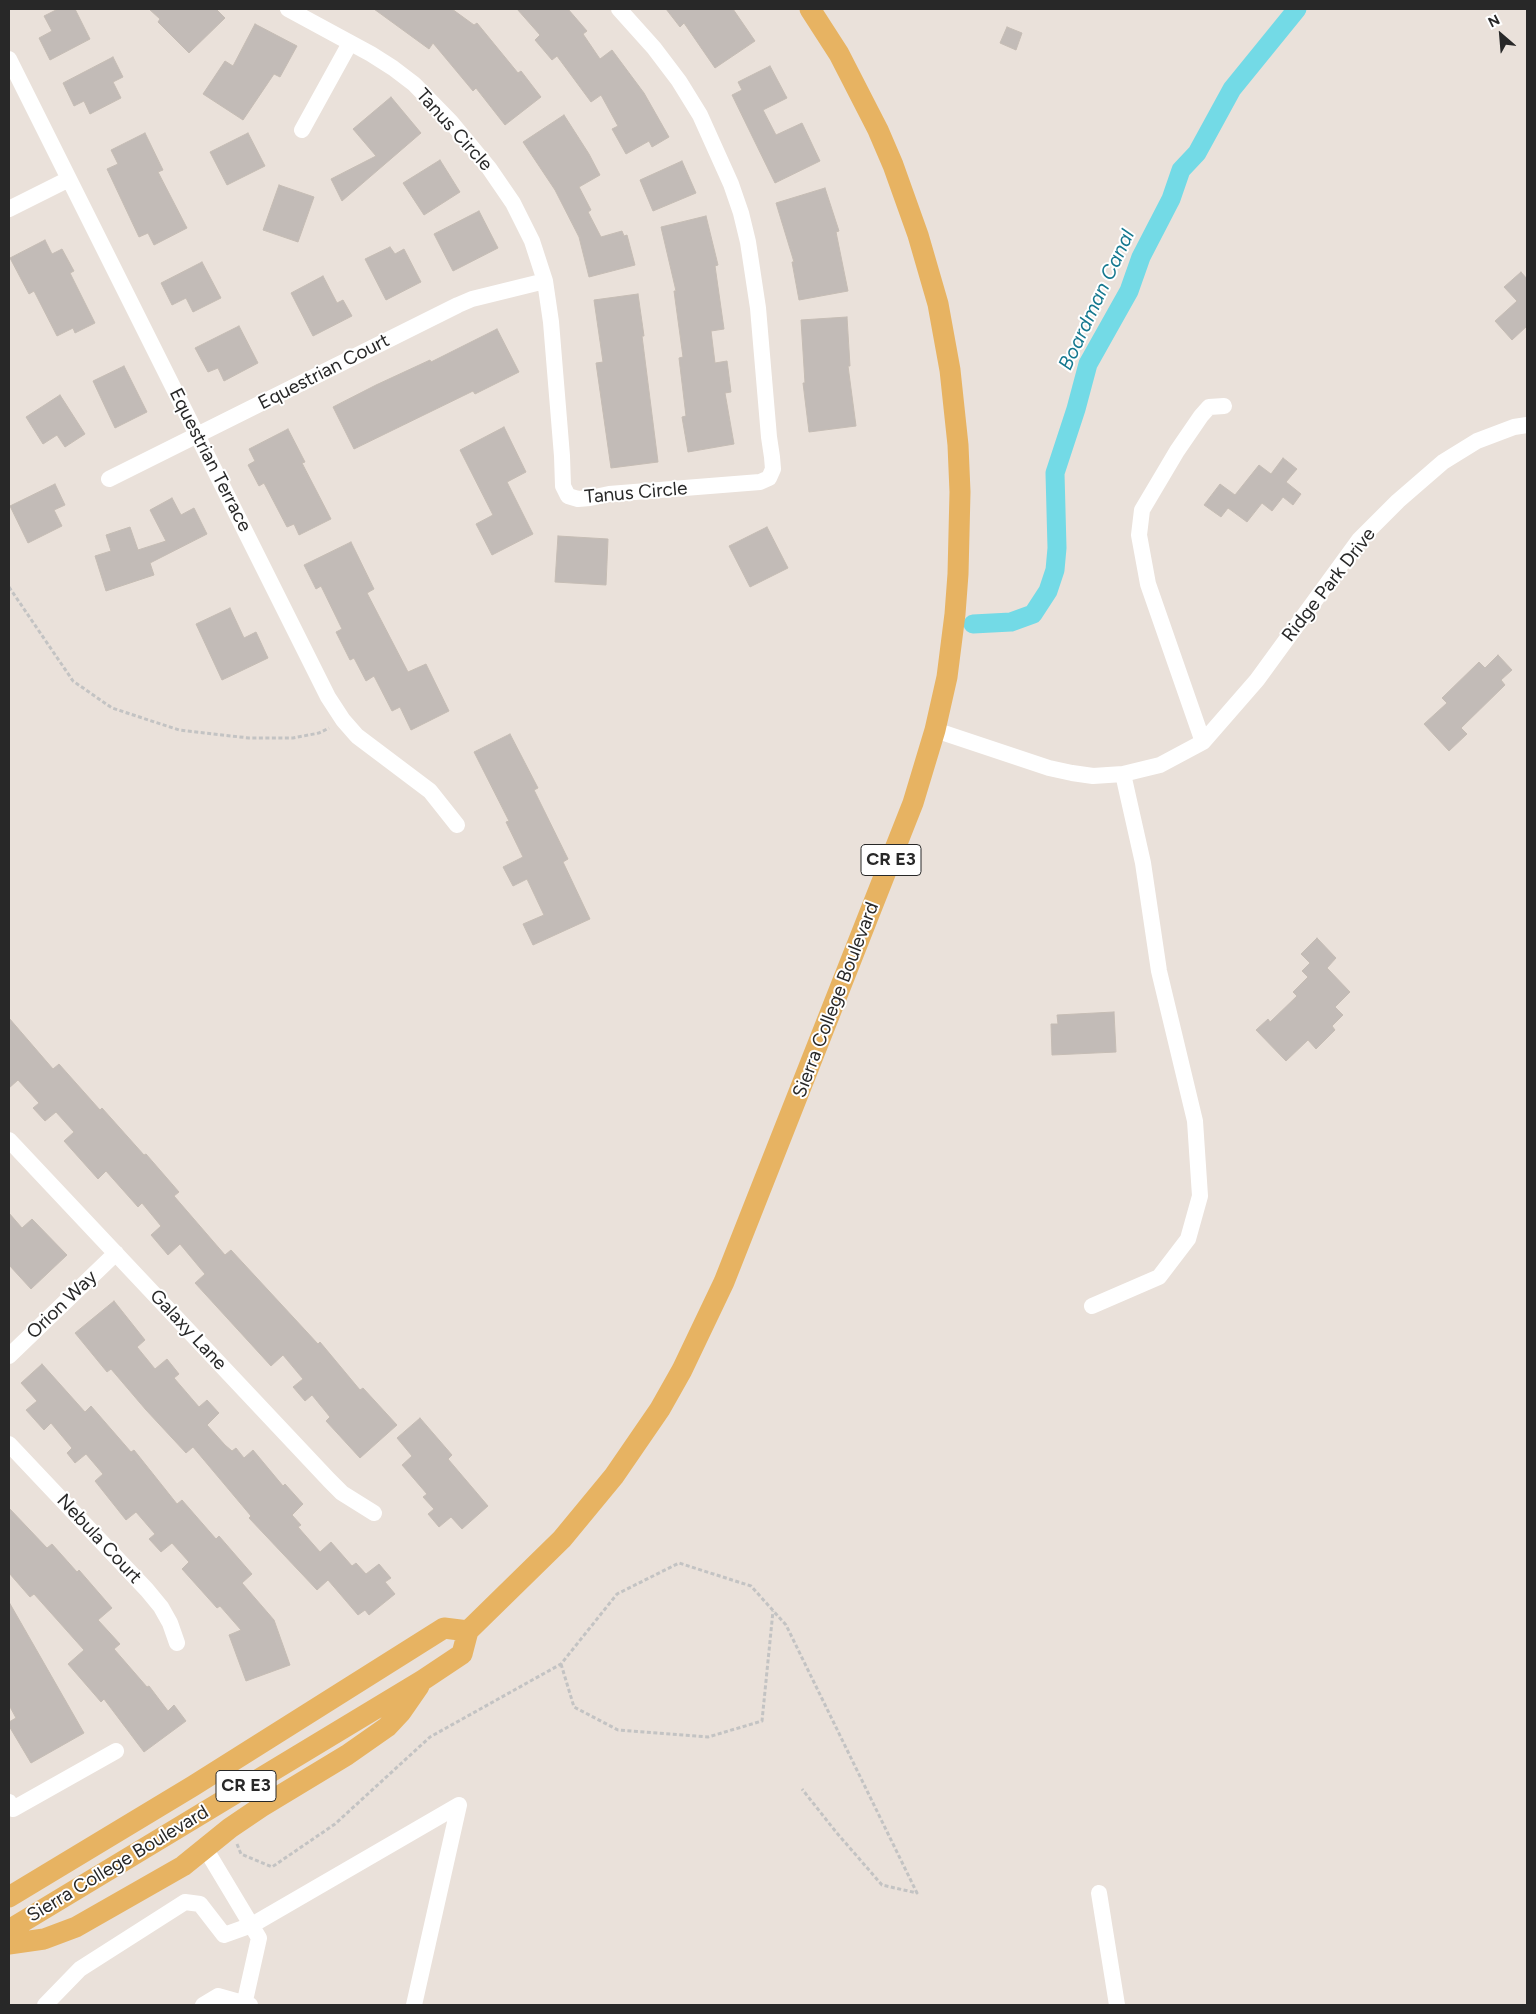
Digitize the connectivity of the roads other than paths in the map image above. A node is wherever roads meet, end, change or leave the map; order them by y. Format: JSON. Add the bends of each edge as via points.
{"nodes":[{"id":1,"x":288,"y":9,"type":"edge"},
{"id":2,"x":619,"y":9,"type":"edge"},
{"id":3,"x":810,"y":9,"type":"edge"},
{"id":4,"x":350,"y":43,"type":"junction"},
{"id":5,"x":9,"y":59,"type":"edge"},
{"id":6,"x":302,"y":130,"type":"dead end"},
{"id":7,"x":69,"y":179,"type":"junction"},
{"id":8,"x":9,"y":209,"type":"edge"},
{"id":9,"x":545,"y":281,"type":"junction"},
{"id":10,"x":1224,"y":406,"type":"dead end"},
{"id":11,"x":1527,"y":425,"type":"edge"},
{"id":12,"x":198,"y":435,"type":"junction"},
{"id":13,"x":110,"y":479,"type":"dead end"},
{"id":14,"x":935,"y":730,"type":"junction"},
{"id":15,"x":1203,"y":742,"type":"junction"},
{"id":16,"x":1123,"y":774,"type":"junction"},
{"id":17,"x":457,"y":825,"type":"dead end"},
{"id":18,"x":9,"y":1140,"type":"edge"},
{"id":19,"x":116,"y":1253,"type":"junction"},
{"id":20,"x":1092,"y":1306,"type":"dead end"},
{"id":21,"x":9,"y":1356,"type":"edge"},
{"id":22,"x":9,"y":1444,"type":"edge"},
{"id":23,"x":374,"y":1513,"type":"dead end"},
{"id":24,"x":468,"y":1630,"type":"junction"},
{"id":25,"x":177,"y":1643,"type":"dead end"},
{"id":26,"x":423,"y":1680,"type":"junction"},
{"id":27,"x":116,"y":1751,"type":"dead end"},
{"id":28,"x":10,"y":1808,"type":"edge"},
{"id":29,"x":205,"y":1848,"type":"junction"},
{"id":30,"x":1099,"y":1893,"type":"dead end"},
{"id":31,"x":9,"y":1897,"type":"edge"},
{"id":32,"x":252,"y":1925,"type":"junction"},
{"id":33,"x":9,"y":1930,"type":"edge"},
{"id":34,"x":9,"y":1944,"type":"edge"},
{"id":35,"x":45,"y":2005,"type":"edge"},
{"id":36,"x":204,"y":2005,"type":"edge"},
{"id":37,"x":246,"y":2005,"type":"edge"},
{"id":38,"x":414,"y":2005,"type":"edge"},
{"id":39,"x":1117,"y":2005,"type":"edge"}],
"edges":[{"from":1,"to":4,"type":"street","name":"Tanus Circle"},
{"from":2,"to":9,"type":"street","name":"Tanus Circle","via":[[654,48],[700,115],[740,213],[758,308],[773,469],[769,478],[760,482],[590,498],[568,496],[562,486],[551,322]]},
{"from":3,"to":14,"type":"main road","name":"Sierra College Boulevard","number":"CR E3","via":[[860,94],[903,191],[936,296],[950,370],[960,492],[958,574],[947,677]]},
{"from":4,"to":6,"type":"street"},
{"from":4,"to":9,"type":"street","name":"Tanus Circle","via":[[414,84],[468,141],[513,203],[532,241]]},
{"from":5,"to":7,"type":"street","name":"Equestrian Terrace"},
{"from":7,"to":8,"type":"street"},
{"from":7,"to":12,"type":"street","name":"Equestrian Terrace"},
{"from":9,"to":12,"type":"street","name":"Equestrian Court","via":[[458,305]]},
{"from":10,"to":15,"type":"street","via":[[1209,407],[1177,451],[1142,510],[1139,535],[1148,584]]},
{"from":11,"to":15,"type":"street","name":"Ridge Park Drive","via":[[1477,441],[1443,462],[1398,501],[1359,540],[1257,680]]},
{"from":12,"to":13,"type":"street","name":"Equestrian Court"},
{"from":12,"to":17,"type":"street","name":"Equestrian Terrace","via":[[328,697],[343,720],[368,746],[430,791]]},
{"from":14,"to":16,"type":"street","name":"Ridge Park Drive","via":[[1072,774]]},
{"from":14,"to":24,"type":"main road","name":"Sierra College Boulevard","number":"CR E3","via":[[901,834],[747,1225],[682,1370],[639,1441],[589,1508],[530,1572]]},
{"from":15,"to":16,"type":"street","name":"Ridge Park Drive","via":[[1160,765]]},
{"from":16,"to":20,"type":"street","via":[[1143,863],[1159,971],[1195,1121],[1200,1196],[1188,1239],[1159,1277]]},
{"from":18,"to":19,"type":"street","name":"Galaxy Lane"},
{"from":19,"to":21,"type":"street","name":"Orion Way"},
{"from":19,"to":23,"type":"street","name":"Galaxy Lane","via":[[329,1480],[342,1493]]},
{"from":22,"to":25,"type":"street","name":"Nebula Court","via":[[147,1590],[170,1623]]},
{"from":24,"to":26,"type":"main road","name":"Sierra College Boulevard","number":"CR E3","via":[[462,1654]]},
{"from":24,"to":31,"type":"main road","name":"Sierra College Boulevard","number":"CR E3","via":[[444,1628]]},
{"from":26,"to":29,"type":"main road","via":[[402,1712],[387,1727],[261,1807]]},
{"from":26,"to":33,"type":"main road","name":"Sierra College Boulevard","number":"CR E3"},
{"from":27,"to":28,"type":"street"},
{"from":29,"to":32,"type":"street"},
{"from":29,"to":34,"type":"main road","via":[[183,1866],[76,1927],[44,1939]]},
{"from":30,"to":39,"type":"street"},
{"from":32,"to":35,"type":"street","via":[[224,1935],[200,1904],[185,1902],[80,1969]]},
{"from":32,"to":37,"type":"street","via":[[259,1938]]},
{"from":32,"to":38,"type":"street","via":[[460,1805]]},
{"from":36,"to":37,"type":"street","via":[[218,1996]]}]}
